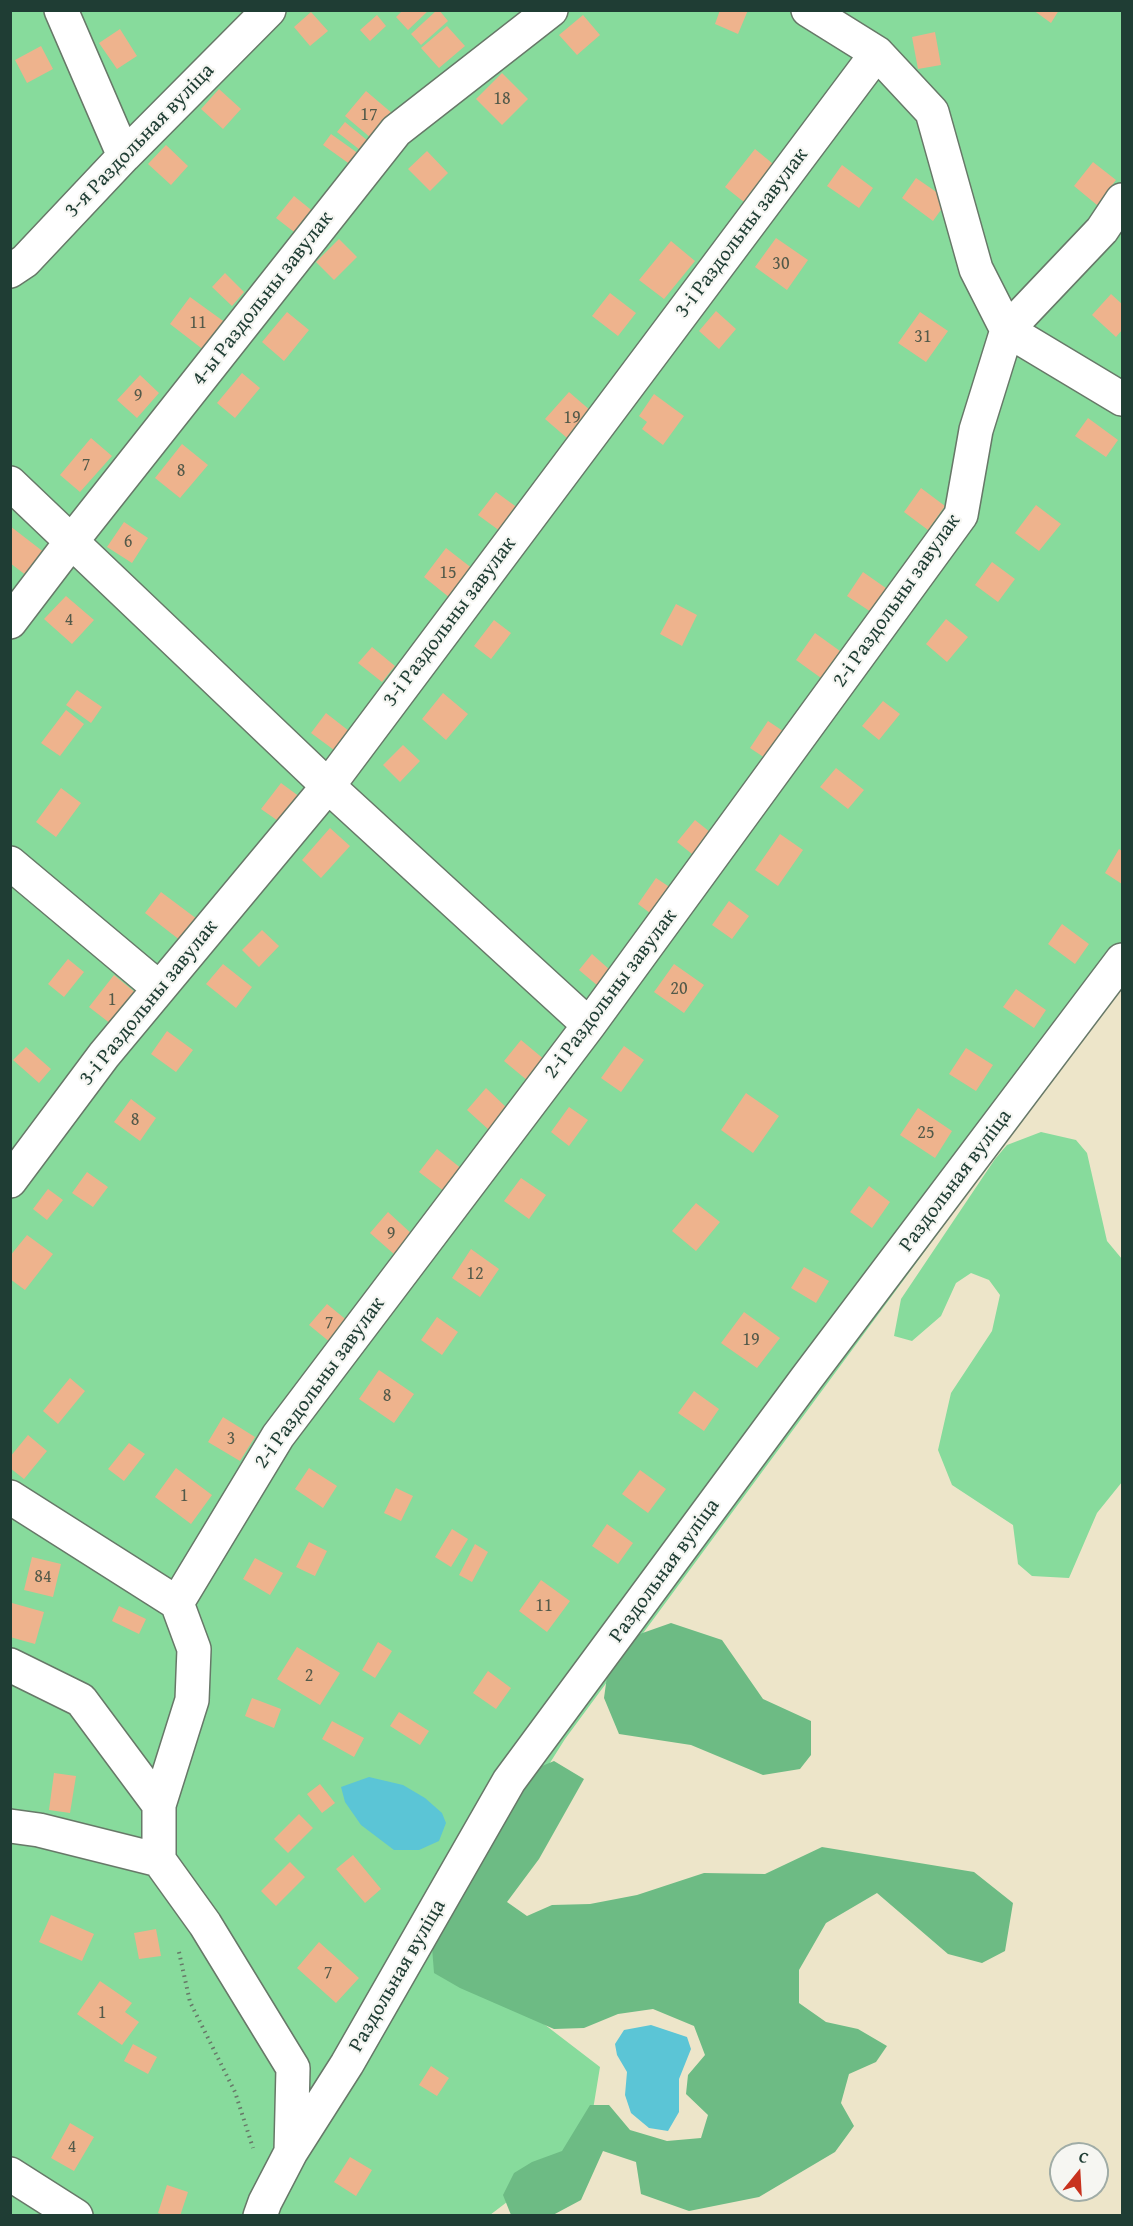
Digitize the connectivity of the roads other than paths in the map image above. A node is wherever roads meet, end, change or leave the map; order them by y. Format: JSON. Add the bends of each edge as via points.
{"nodes":[{"id":1,"x":61,"y":10,"type":"edge"},
{"id":2,"x":269,"y":10,"type":"edge"},
{"id":3,"x":551,"y":10,"type":"edge"},
{"id":4,"x":808,"y":10,"type":"edge"},
{"id":5,"x":877,"y":53,"type":"junction"},
{"id":6,"x":124,"y":156,"type":"junction"},
{"id":7,"x":1122,"y":200,"type":"edge"},
{"id":8,"x":10,"y":271,"type":"edge"},
{"id":9,"x":1007,"y":330,"type":"junction"},
{"id":10,"x":1122,"y":399,"type":"edge"},
{"id":11,"x":10,"y":483,"type":"edge"},
{"id":12,"x":71,"y":542,"type":"junction"},
{"id":13,"x":10,"y":622,"type":"edge"},
{"id":14,"x":327,"y":786,"type":"junction"},
{"id":15,"x":10,"y":863,"type":"edge"},
{"id":16,"x":1122,"y":960,"type":"edge"},
{"id":17,"x":159,"y":988,"type":"junction"},
{"id":18,"x":589,"y":1025,"type":"junction"},
{"id":19,"x":10,"y":1181,"type":"edge"},
{"id":20,"x":10,"y":1497,"type":"edge"},
{"id":21,"x":177,"y":1603,"type":"junction"},
{"id":22,"x":10,"y":1665,"type":"edge"},
{"id":23,"x":159,"y":1804,"type":"junction"},
{"id":24,"x":10,"y":1826,"type":"edge"},
{"id":25,"x":159,"y":1860,"type":"junction"},
{"id":26,"x":347,"y":2064,"type":"junction"},
{"id":27,"x":293,"y":2068,"type":"junction"},
{"id":28,"x":291,"y":2152,"type":"junction"},
{"id":29,"x":10,"y":2174,"type":"edge"},
{"id":30,"x":262,"y":2209,"type":"edge"},
{"id":31,"x":76,"y":2216,"type":"edge"}],
"edges":[{"from":1,"to":6,"type":"street"},
{"from":2,"to":6,"type":"street","name":"3-я Раздольная вуліца"},
{"from":3,"to":12,"type":"street","name":"4-ы Раздольны завулак","via":[[396,132]]},
{"from":4,"to":5,"type":"street"},
{"from":5,"to":9,"type":"street","via":[[932,112],[976,269]]},
{"from":5,"to":14,"type":"street","name":"3-і Раздольны завулак"},
{"from":6,"to":8,"type":"street","name":"3-я Раздольная вуліца","via":[[25,261]]},
{"from":7,"to":9,"type":"street","name":"2-і Раздольны завулак","via":[[1102,230]]},
{"from":9,"to":10,"type":"street"},
{"from":9,"to":18,"type":"street","name":"2-і Раздольны завулак","via":[[976,429],[962,515]]},
{"from":11,"to":12,"type":"street"},
{"from":12,"to":13,"type":"street","name":"4-ы Раздольны завулак"},
{"from":12,"to":14,"type":"street"},
{"from":14,"to":17,"type":"street","name":"3-і Раздольны завулак"},
{"from":14,"to":18,"type":"street"},
{"from":15,"to":17,"type":"street"},
{"from":16,"to":26,"type":"street","name":"Раздольная вуліца","via":[[509,1781]]},
{"from":17,"to":19,"type":"street","name":"3-і Раздольны завулак"},
{"from":18,"to":21,"type":"street","name":"2-і Раздольны завулак","via":[[278,1436]]},
{"from":20,"to":21,"type":"street"},
{"from":21,"to":23,"type":"street","via":[[194,1649],[192,1700]]},
{"from":22,"to":23,"type":"street","via":[[81,1701]]},
{"from":23,"to":25,"type":"street"},
{"from":24,"to":25,"type":"street"},
{"from":25,"to":27,"type":"street","via":[[205,1924]]},
{"from":26,"to":27,"type":"street"},
{"from":26,"to":28,"type":"street","name":"Раздольная вуліца"},
{"from":27,"to":28,"type":"street"},
{"from":28,"to":30,"type":"street","name":"Раздольная вуліца"},
{"from":29,"to":31,"type":"street"}]}
